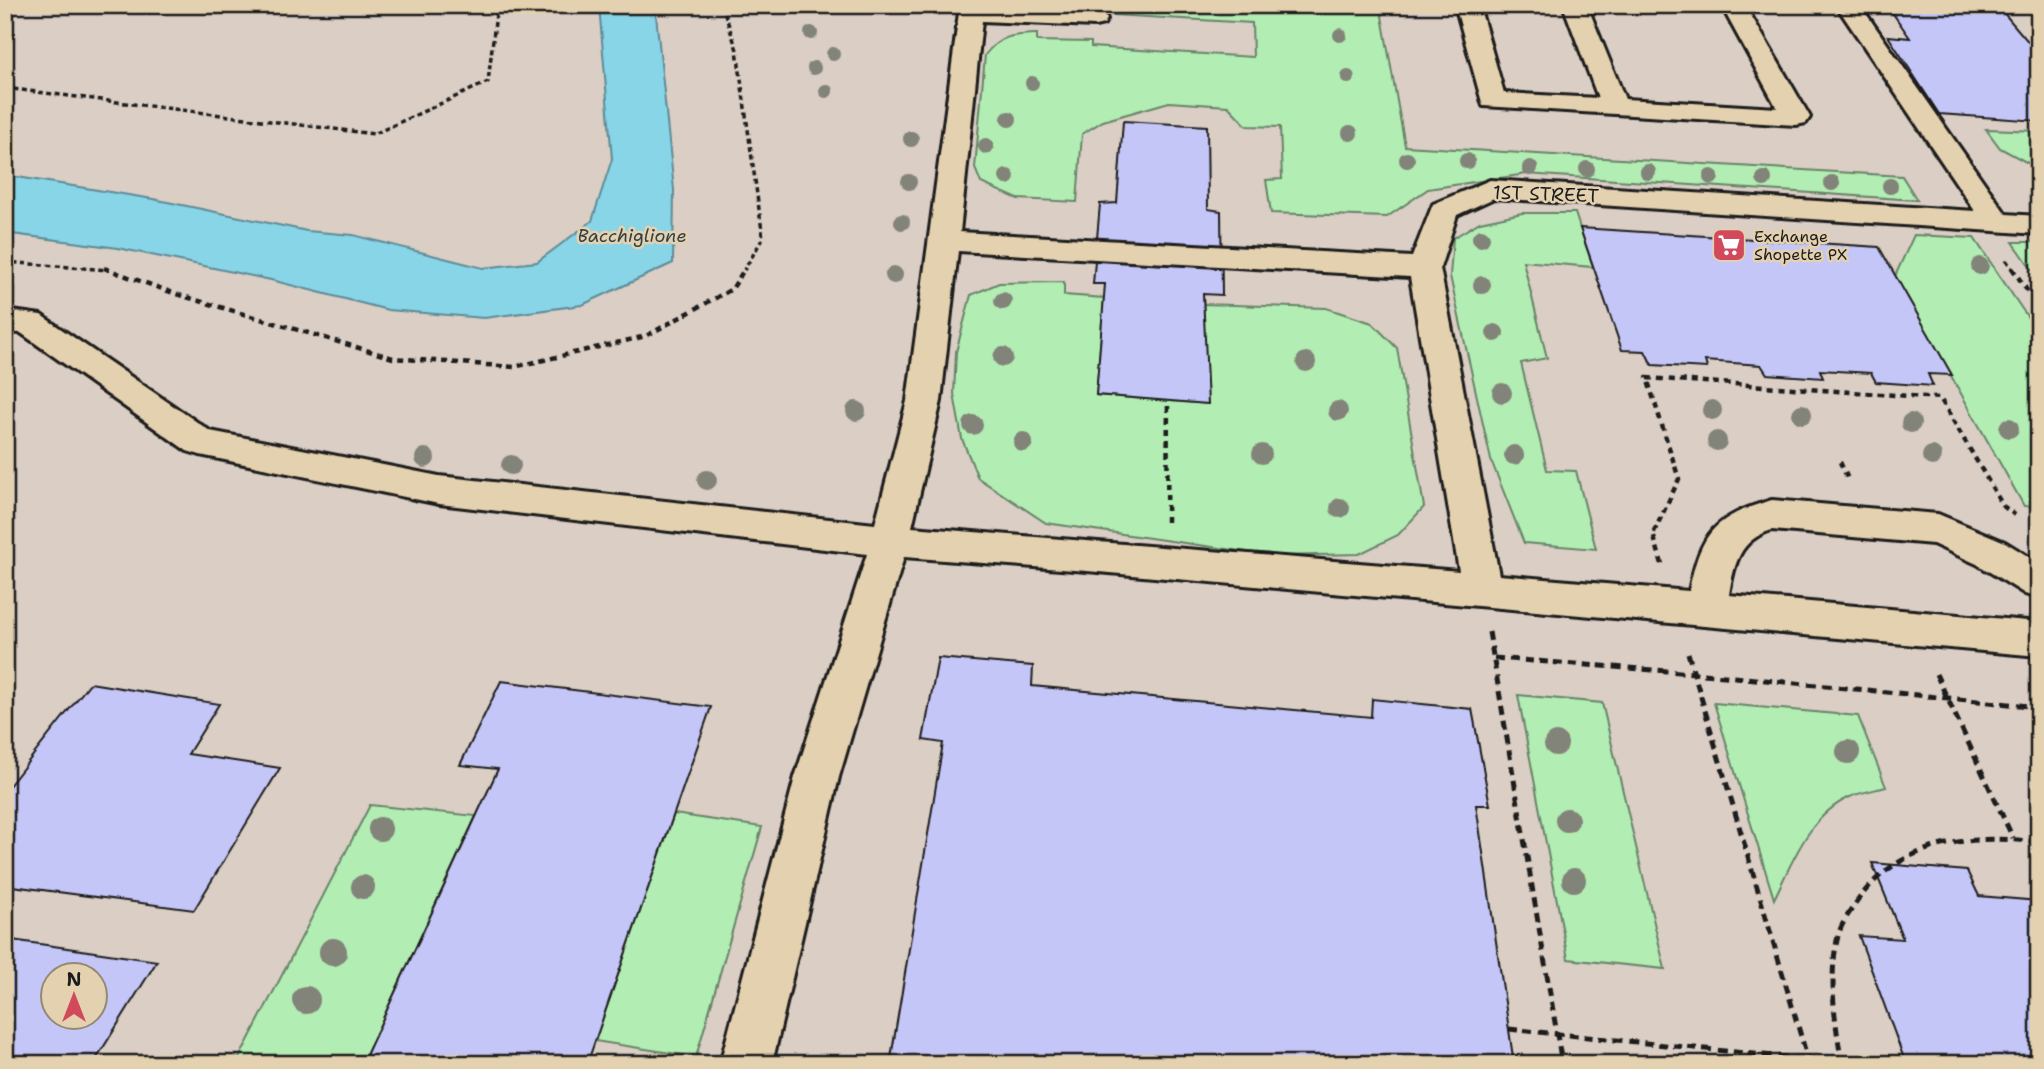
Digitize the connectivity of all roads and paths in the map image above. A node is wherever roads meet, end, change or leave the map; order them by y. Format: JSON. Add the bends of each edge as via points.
{"nodes":[{"id":1,"x":496,"y":5,"type":"edge"},
{"id":2,"x":722,"y":5,"type":"edge"},
{"id":3,"x":1467,"y":5,"type":"edge"},
{"id":4,"x":1575,"y":5,"type":"edge"},
{"id":5,"x":1733,"y":5,"type":"edge"},
{"id":6,"x":1848,"y":5,"type":"edge"},
{"id":7,"x":972,"y":9,"type":"edge"},
{"id":8,"x":1095,"y":19,"type":"dead end"},
{"id":9,"x":5,"y":88,"type":"edge"},
{"id":10,"x":1615,"y":107,"type":"junction"},
{"id":11,"x":1988,"y":222,"type":"junction"},
{"id":12,"x":2039,"y":225,"type":"edge"},
{"id":13,"x":944,"y":240,"type":"junction"},
{"id":14,"x":5,"y":262,"type":"edge"},
{"id":15,"x":1424,"y":268,"type":"junction"},
{"id":16,"x":2039,"y":308,"type":"edge"},
{"id":17,"x":5,"y":321,"type":"edge"},
{"id":18,"x":1168,"y":401,"type":"dead end"},
{"id":19,"x":2021,"y":519,"type":"dead end"},
{"id":20,"x":890,"y":541,"type":"junction"},
{"id":21,"x":1166,"y":562,"type":"junction"},
{"id":22,"x":2039,"y":583,"type":"edge"},
{"id":23,"x":1482,"y":590,"type":"junction"},
{"id":24,"x":1691,"y":609,"type":"junction"},
{"id":25,"x":2039,"y":639,"type":"edge"},
{"id":26,"x":1493,"y":658,"type":"junction"},
{"id":27,"x":1694,"y":673,"type":"junction"},
{"id":28,"x":2039,"y":707,"type":"edge"},
{"id":29,"x":2039,"y":842,"type":"edge"},
{"id":30,"x":1509,"y":1029,"type":"dead end"},
{"id":31,"x":1557,"y":1034,"type":"junction"},
{"id":32,"x":1807,"y":1062,"type":"edge"},
{"id":33,"x":746,"y":1064,"type":"edge"},
{"id":34,"x":1562,"y":1064,"type":"edge"},
{"id":35,"x":1842,"y":1064,"type":"edge"}],
"edges":[{"from":1,"to":9,"type":"path","via":[[488,82],[374,134]]},
{"from":2,"to":14,"type":"path","via":[[737,50],[763,237],[732,289],[646,336],[514,367],[393,358],[103,268]]},
{"from":3,"to":10,"type":"lane","via":[[1493,100]]},
{"from":4,"to":10,"type":"lane"},
{"from":5,"to":10,"type":"lane","via":[[1796,117]]},
{"from":6,"to":11,"type":"lane"},
{"from":7,"to":8,"type":"lane"},
{"from":7,"to":13,"type":"lane"},
{"from":11,"to":12,"type":"lane","name":"1ST STREET"},
{"from":11,"to":15,"type":"lane","name":"1ST STREET","via":[[1490,189],[1444,210]]},
{"from":11,"to":16,"type":"path"},
{"from":13,"to":15,"type":"lane"},
{"from":13,"to":20,"type":"lane","via":[[923,401]]},
{"from":15,"to":23,"type":"lane","name":"1ST STREET"},
{"from":17,"to":20,"type":"lane","via":[[29,324],[200,442],[439,490]]},
{"from":18,"to":21,"type":"path"},
{"from":19,"to":24,"type":"path","via":[[2003,506],[1940,398],[1647,378],[1679,479],[1653,534]]},
{"from":20,"to":21,"type":"lane"},
{"from":20,"to":33,"type":"lane","via":[[817,777]]},
{"from":21,"to":23,"type":"lane"},
{"from":22,"to":24,"type":"lane","via":[[1991,553],[1938,529],[1772,515],[1746,521],[1721,544]]},
{"from":23,"to":24,"type":"lane"},
{"from":23,"to":26,"type":"path"},
{"from":24,"to":25,"type":"lane"},
{"from":24,"to":27,"type":"path"},
{"from":26,"to":27,"type":"path"},
{"from":26,"to":31,"type":"path"},
{"from":27,"to":28,"type":"path"},
{"from":27,"to":32,"type":"path"},
{"from":29,"to":35,"type":"path","via":[[1952,840],[1901,858],[1862,889],[1838,934],[1831,994]]},
{"from":30,"to":31,"type":"path"},
{"from":31,"to":32,"type":"path"},
{"from":31,"to":34,"type":"path"},
{"from":32,"to":35,"type":"path"}]}
